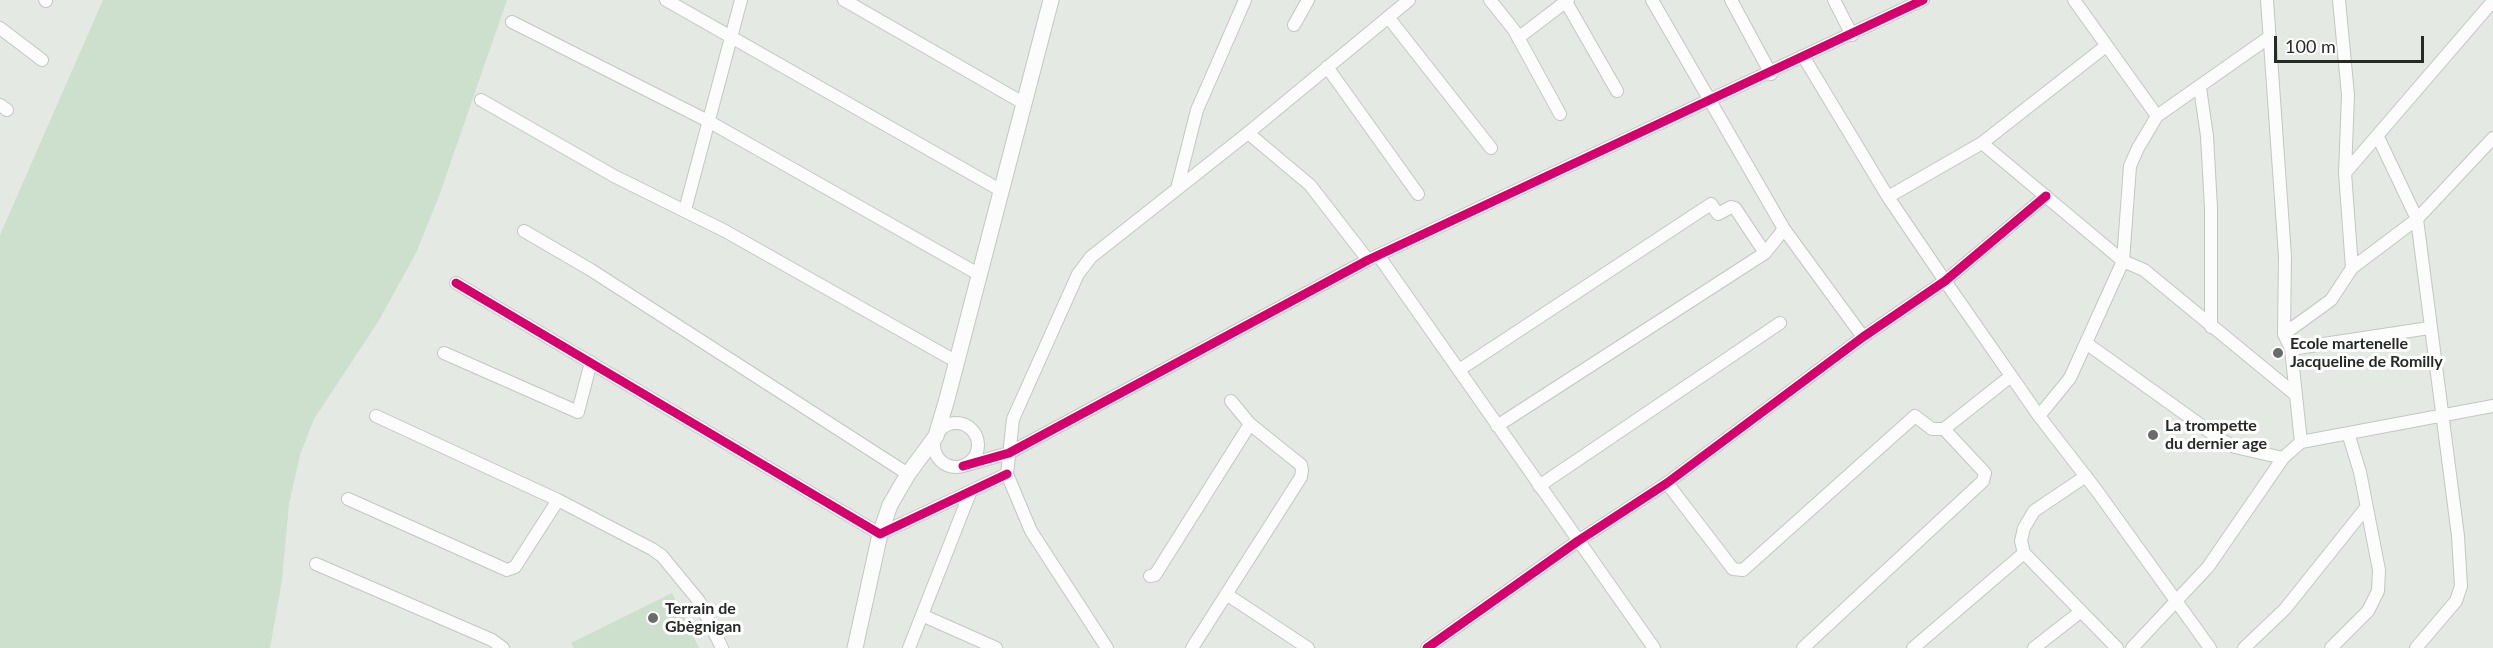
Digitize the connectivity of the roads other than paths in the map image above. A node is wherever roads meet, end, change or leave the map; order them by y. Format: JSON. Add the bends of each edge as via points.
{"nodes":[{"id":1,"x":666,"y":0,"type":"edge"},
{"id":2,"x":741,"y":0,"type":"edge"},
{"id":3,"x":844,"y":0,"type":"edge"},
{"id":4,"x":1051,"y":0,"type":"edge"},
{"id":5,"x":1308,"y":0,"type":"edge"},
{"id":6,"x":1409,"y":0,"type":"edge"},
{"id":7,"x":1490,"y":0,"type":"edge"},
{"id":8,"x":1652,"y":0,"type":"edge"},
{"id":9,"x":1731,"y":0,"type":"edge"},
{"id":10,"x":1834,"y":0,"type":"edge"},
{"id":11,"x":1923,"y":0,"type":"edge"},
{"id":12,"x":2074,"y":0,"type":"edge"},
{"id":13,"x":2267,"y":0,"type":"edge"},
{"id":14,"x":2339,"y":0,"type":"edge"},
{"id":15,"x":1244,"y":1,"type":"edge"},
{"id":16,"x":1567,"y":1,"type":"edge"},
{"id":17,"x":2493,"y":1,"type":"edge"},
{"id":18,"x":1388,"y":17,"type":"junction"},
{"id":19,"x":512,"y":22,"type":"dead end"},
{"id":20,"x":1294,"y":25,"type":"dead end"},
{"id":21,"x":0,"y":28,"type":"edge"},
{"id":22,"x":1852,"y":35,"type":"junction"},
{"id":23,"x":731,"y":38,"type":"junction"},
{"id":24,"x":1518,"y":38,"type":"junction"},
{"id":25,"x":2268,"y":38,"type":"junction"},
{"id":26,"x":2106,"y":46,"type":"junction"},
{"id":27,"x":1803,"y":56,"type":"junction"},
{"id":28,"x":42,"y":60,"type":"dead end"},
{"id":29,"x":1327,"y":67,"type":"junction"},
{"id":30,"x":1771,"y":74,"type":"junction"},
{"id":31,"x":2200,"y":88,"type":"junction"},
{"id":32,"x":1617,"y":91,"type":"dead end"},
{"id":33,"x":481,"y":100,"type":"dead end"},
{"id":34,"x":1707,"y":100,"type":"junction"},
{"id":35,"x":1025,"y":104,"type":"junction"},
{"id":36,"x":1560,"y":114,"type":"dead end"},
{"id":37,"x":2157,"y":116,"type":"junction"},
{"id":38,"x":708,"y":121,"type":"junction"},
{"id":39,"x":1248,"y":133,"type":"junction"},
{"id":40,"x":2378,"y":137,"type":"junction"},
{"id":41,"x":2493,"y":138,"type":"edge"},
{"id":42,"x":1982,"y":143,"type":"junction"},
{"id":43,"x":1491,"y":148,"type":"dead end"},
{"id":44,"x":2345,"y":173,"type":"junction"},
{"id":45,"x":1177,"y":189,"type":"junction"},
{"id":46,"x":1002,"y":191,"type":"junction"},
{"id":47,"x":1418,"y":194,"type":"dead end"},
{"id":48,"x":2046,"y":196,"type":"junction"},
{"id":49,"x":1888,"y":197,"type":"junction"},
{"id":50,"x":685,"y":210,"type":"junction"},
{"id":51,"x":2417,"y":219,"type":"junction"},
{"id":52,"x":1784,"y":229,"type":"junction"},
{"id":53,"x":524,"y":231,"type":"dead end"},
{"id":54,"x":1765,"y":253,"type":"junction"},
{"id":55,"x":1373,"y":258,"type":"junction"},
{"id":56,"x":2123,"y":261,"type":"junction"},
{"id":57,"x":2352,"y":268,"type":"junction"},
{"id":58,"x":980,"y":275,"type":"junction"},
{"id":59,"x":1945,"y":281,"type":"junction"},
{"id":60,"x":456,"y":283,"type":"dead end"},
{"id":61,"x":1780,"y":322,"type":"dead end"},
{"id":62,"x":2211,"y":327,"type":"junction"},
{"id":63,"x":2429,"y":328,"type":"junction"},
{"id":64,"x":2284,"y":334,"type":"junction"},
{"id":65,"x":1863,"y":337,"type":"junction"},
{"id":66,"x":2086,"y":342,"type":"junction"},
{"id":67,"x":2291,"y":349,"type":"junction"},
{"id":68,"x":444,"y":353,"type":"dead end"},
{"id":69,"x":591,"y":362,"type":"junction"},
{"id":70,"x":957,"y":362,"type":"junction"},
{"id":71,"x":1458,"y":370,"type":"junction"},
{"id":72,"x":2011,"y":376,"type":"junction"},
{"id":73,"x":2296,"y":395,"type":"junction"},
{"id":74,"x":1231,"y":401,"type":"dead end"},
{"id":75,"x":2493,"y":406,"type":"edge"},
{"id":76,"x":2440,"y":414,"type":"junction"},
{"id":77,"x":376,"y":416,"type":"dead end"},
{"id":78,"x":2039,"y":416,"type":"junction"},
{"id":79,"x":1250,"y":424,"type":"junction"},
{"id":80,"x":1497,"y":426,"type":"junction"},
{"id":81,"x":1944,"y":429,"type":"junction"},
{"id":82,"x":2348,"y":433,"type":"junction"},
{"id":83,"x":936,"y":436,"type":"junction"},
{"id":84,"x":2301,"y":442,"type":"junction"},
{"id":85,"x":1009,"y":453,"type":"junction"},
{"id":86,"x":2283,"y":458,"type":"junction"},
{"id":87,"x":963,"y":466,"type":"junction"},
{"id":88,"x":908,"y":474,"type":"junction"},
{"id":89,"x":1007,"y":474,"type":"junction"},
{"id":90,"x":2086,"y":476,"type":"junction"},
{"id":91,"x":1667,"y":483,"type":"junction"},
{"id":92,"x":1539,"y":486,"type":"junction"},
{"id":93,"x":970,"y":493,"type":"junction"},
{"id":94,"x":348,"y":499,"type":"dead end"},
{"id":95,"x":558,"y":500,"type":"junction"},
{"id":96,"x":2365,"y":509,"type":"junction"},
{"id":97,"x":880,"y":534,"type":"junction"},
{"id":98,"x":1578,"y":541,"type":"junction"},
{"id":99,"x":2024,"y":553,"type":"junction"},
{"id":100,"x":316,"y":564,"type":"dead end"},
{"id":101,"x":1150,"y":576,"type":"dead end"},
{"id":102,"x":1226,"y":594,"type":"junction"},
{"id":103,"x":2177,"y":600,"type":"junction"},
{"id":104,"x":2080,"y":612,"type":"junction"},
{"id":105,"x":924,"y":616,"type":"junction"},
{"id":106,"x":1441,"y":644,"type":"edge"},
{"id":107,"x":503,"y":648,"type":"edge"},
{"id":108,"x":722,"y":648,"type":"edge"},
{"id":109,"x":855,"y":648,"type":"edge"},
{"id":110,"x":909,"y":648,"type":"edge"},
{"id":111,"x":996,"y":648,"type":"edge"},
{"id":112,"x":1107,"y":648,"type":"edge"},
{"id":113,"x":1192,"y":648,"type":"edge"},
{"id":114,"x":1308,"y":648,"type":"edge"},
{"id":115,"x":1427,"y":648,"type":"edge"},
{"id":116,"x":1654,"y":648,"type":"edge"},
{"id":117,"x":1803,"y":648,"type":"edge"},
{"id":118,"x":1913,"y":648,"type":"edge"},
{"id":119,"x":2034,"y":648,"type":"edge"},
{"id":120,"x":2117,"y":648,"type":"edge"},
{"id":121,"x":2132,"y":648,"type":"edge"},
{"id":122,"x":2210,"y":648,"type":"edge"},
{"id":123,"x":2244,"y":648,"type":"edge"},
{"id":124,"x":2331,"y":648,"type":"edge"},
{"id":125,"x":2416,"y":648,"type":"edge"}],
"edges":[{"from":1,"to":23,"type":"street"},
{"from":2,"to":23,"type":"street"},
{"from":3,"to":35,"type":"street"},
{"from":4,"to":35,"type":"main road"},
{"from":5,"to":20,"type":"street"},
{"from":6,"to":18,"type":"street"},
{"from":7,"to":24,"type":"street"},
{"from":8,"to":34,"type":"street"},
{"from":9,"to":30,"type":"street"},
{"from":10,"to":22,"type":"street"},
{"from":11,"to":22,"type":"street"},
{"from":12,"to":26,"type":"street"},
{"from":13,"to":25,"type":"street"},
{"from":14,"to":44,"type":"street","via":[[2348,96]]},
{"from":15,"to":45,"type":"street","via":[[1197,110]]},
{"from":16,"to":24,"type":"street"},
{"from":16,"to":32,"type":"street"},
{"from":17,"to":40,"type":"street"},
{"from":18,"to":29,"type":"street"},
{"from":18,"to":43,"type":"street"},
{"from":19,"to":38,"type":"street"},
{"from":21,"to":28,"type":"street"},
{"from":22,"to":27,"type":"street"},
{"from":23,"to":38,"type":"street"},
{"from":23,"to":46,"type":"street"},
{"from":24,"to":36,"type":"street"},
{"from":25,"to":31,"type":"street"},
{"from":25,"to":64,"type":"street","via":[[2285,256]]},
{"from":26,"to":37,"type":"street"},
{"from":26,"to":42,"type":"street"},
{"from":27,"to":30,"type":"street"},
{"from":27,"to":49,"type":"street"},
{"from":29,"to":39,"type":"street"},
{"from":29,"to":47,"type":"street"},
{"from":30,"to":34,"type":"street"},
{"from":31,"to":37,"type":"street"},
{"from":31,"to":62,"type":"street","via":[[2211,208]]},
{"from":33,"to":50,"type":"street","via":[[614,176]]},
{"from":34,"to":52,"type":"street"},
{"from":34,"to":55,"type":"street"},
{"from":35,"to":46,"type":"main road"},
{"from":37,"to":56,"type":"street","via":[[2130,166]]},
{"from":38,"to":50,"type":"street"},
{"from":38,"to":58,"type":"street"},
{"from":39,"to":45,"type":"street"},
{"from":39,"to":55,"type":"street","via":[[1310,185]]},
{"from":40,"to":44,"type":"street"},
{"from":40,"to":51,"type":"street"},
{"from":41,"to":51,"type":"street"},
{"from":42,"to":48,"type":"street"},
{"from":42,"to":49,"type":"street"},
{"from":44,"to":57,"type":"street"},
{"from":45,"to":85,"type":"street","via":[[1084,265],[1013,419]]},
{"from":46,"to":58,"type":"main road"},
{"from":48,"to":56,"type":"street"},
{"from":48,"to":59,"type":"street"},
{"from":49,"to":59,"type":"street"},
{"from":50,"to":70,"type":"street"},
{"from":51,"to":57,"type":"street"},
{"from":51,"to":63,"type":"street"},
{"from":52,"to":54,"type":"street"},
{"from":52,"to":65,"type":"street"},
{"from":53,"to":88,"type":"street"},
{"from":54,"to":71,"type":"street","via":[[1735,208],[1718,214],[1712,204]]},
{"from":54,"to":80,"type":"street"},
{"from":55,"to":71,"type":"street"},
{"from":55,"to":85,"type":"street"},
{"from":56,"to":62,"type":"street","via":[[2144,270]]},
{"from":56,"to":66,"type":"street"},
{"from":57,"to":64,"type":"street","via":[[2331,300]]},
{"from":58,"to":70,"type":"main road"},
{"from":59,"to":65,"type":"street"},
{"from":59,"to":72,"type":"street"},
{"from":60,"to":69,"type":"street"},
{"from":61,"to":92,"type":"street"},
{"from":62,"to":73,"type":"street"},
{"from":63,"to":67,"type":"street"},
{"from":63,"to":76,"type":"street"},
{"from":64,"to":67,"type":"street"},
{"from":65,"to":91,"type":"street"},
{"from":66,"to":78,"type":"street","via":[[2070,378]]},
{"from":66,"to":86,"type":"street","via":[[2220,439],[2235,447]]},
{"from":67,"to":73,"type":"street"},
{"from":68,"to":69,"type":"street","via":[[578,412]]},
{"from":69,"to":97,"type":"street"},
{"from":70,"to":83,"type":"main road"},
{"from":71,"to":80,"type":"street"},
{"from":72,"to":78,"type":"street"},
{"from":72,"to":81,"type":"street"},
{"from":73,"to":84,"type":"street"},
{"from":74,"to":79,"type":"street"},
{"from":75,"to":76,"type":"street"},
{"from":76,"to":82,"type":"street"},
{"from":76,"to":125,"type":"street","via":[[2458,536],[2461,586],[2456,601]]},
{"from":77,"to":95,"type":"street"},
{"from":78,"to":90,"type":"street"},
{"from":79,"to":101,"type":"street","via":[[1155,575]]},
{"from":79,"to":102,"type":"street","via":[[1301,465],[1302,470]]},
{"from":80,"to":92,"type":"street"},
{"from":81,"to":91,"type":"street","via":[[1932,429],[1915,416],[1739,571],[1733,569]]},
{"from":81,"to":117,"type":"street","via":[[1985,473],[1983,481]]},
{"from":82,"to":84,"type":"street"},
{"from":82,"to":96,"type":"street","via":[[2360,472]]},
{"from":83,"to":87,"type":"street","via":[[936,453],[942,462],[952,467]]},
{"from":83,"to":87,"type":"street","via":[[955,424],[974,433],[978,449]]},
{"from":83,"to":88,"type":"main road"},
{"from":84,"to":86,"type":"street"},
{"from":85,"to":87,"type":"street"},
{"from":85,"to":89,"type":"street"},
{"from":86,"to":103,"type":"street","via":[[2208,567]]},
{"from":88,"to":97,"type":"main road","via":[[890,505]]},
{"from":89,"to":93,"type":"street"},
{"from":89,"to":112,"type":"street","via":[[1030,531]]},
{"from":90,"to":99,"type":"street","via":[[2034,511],[2024,528]]},
{"from":90,"to":103,"type":"street"},
{"from":91,"to":98,"type":"street"},
{"from":92,"to":98,"type":"street"},
{"from":93,"to":97,"type":"street"},
{"from":93,"to":105,"type":"street"},
{"from":94,"to":95,"type":"street","via":[[507,570],[514,567]]},
{"from":95,"to":108,"type":"street","via":[[662,556],[699,601]]},
{"from":96,"to":123,"type":"street","via":[[2285,609]]},
{"from":96,"to":124,"type":"street","via":[[2379,570],[2378,591],[2368,611]]},
{"from":97,"to":109,"type":"main road"},
{"from":98,"to":106,"type":"street"},
{"from":98,"to":116,"type":"street"},
{"from":99,"to":104,"type":"street"},
{"from":99,"to":118,"type":"street"},
{"from":100,"to":107,"type":"street"},
{"from":102,"to":113,"type":"street"},
{"from":102,"to":114,"type":"street"},
{"from":103,"to":121,"type":"street"},
{"from":103,"to":122,"type":"street"},
{"from":104,"to":119,"type":"street"},
{"from":104,"to":120,"type":"street"},
{"from":105,"to":110,"type":"street"},
{"from":105,"to":111,"type":"street"},
{"from":106,"to":115,"type":"street"}]}
